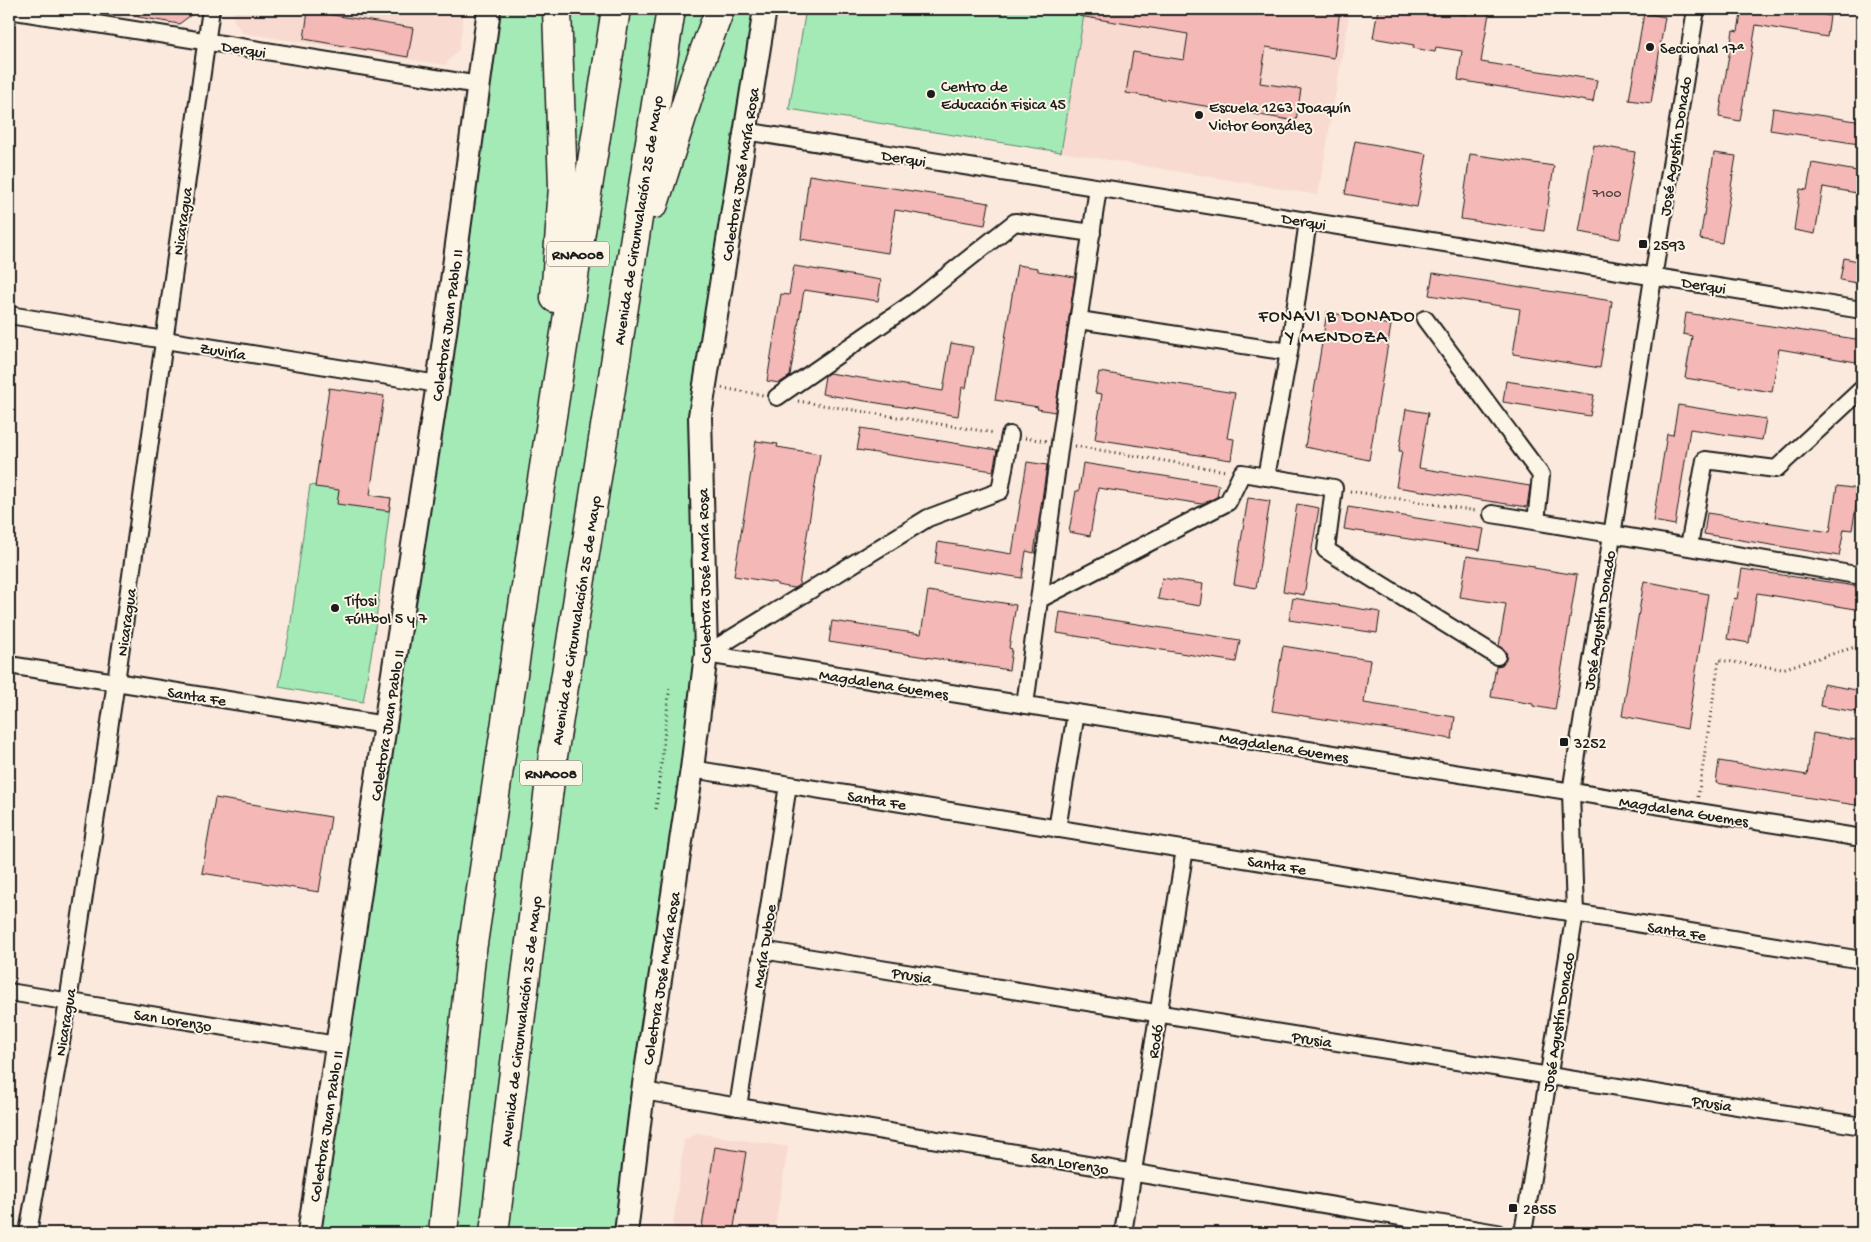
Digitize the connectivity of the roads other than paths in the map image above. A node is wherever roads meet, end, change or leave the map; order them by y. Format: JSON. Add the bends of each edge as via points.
{"nodes":[{"id":1,"x":211,"y":9,"type":"edge"},
{"id":2,"x":489,"y":9,"type":"edge"},
{"id":3,"x":557,"y":9,"type":"edge"},
{"id":4,"x":616,"y":9,"type":"edge"},
{"id":5,"x":671,"y":9,"type":"edge"},
{"id":6,"x":720,"y":9,"type":"edge"},
{"id":7,"x":765,"y":9,"type":"edge"},
{"id":8,"x":1696,"y":9,"type":"edge"},
{"id":9,"x":9,"y":10,"type":"edge"},
{"id":10,"x":206,"y":42,"type":"junction"},
{"id":11,"x":479,"y":85,"type":"junction"},
{"id":12,"x":746,"y":132,"type":"junction"},
{"id":13,"x":1098,"y":188,"type":"junction"},
{"id":14,"x":1308,"y":221,"type":"junction"},
{"id":15,"x":1092,"y":233,"type":"junction"},
{"id":16,"x":1653,"y":276,"type":"junction"},
{"id":17,"x":1862,"y":310,"type":"edge"},
{"id":18,"x":623,"y":314,"type":"junction"},
{"id":19,"x":9,"y":315,"type":"edge"},
{"id":20,"x":1425,"y":319,"type":"dead end"},
{"id":21,"x":1079,"y":320,"type":"junction"},
{"id":22,"x":165,"y":340,"type":"junction"},
{"id":23,"x":1289,"y":352,"type":"junction"},
{"id":24,"x":438,"y":384,"type":"junction"},
{"id":25,"x":1862,"y":389,"type":"edge"},
{"id":26,"x":777,"y":397,"type":"road end"},
{"id":27,"x":1010,"y":435,"type":"road end"},
{"id":28,"x":1266,"y":477,"type":"junction"},
{"id":29,"x":539,"y":499,"type":"junction"},
{"id":30,"x":1492,"y":514,"type":"road end"},
{"id":31,"x":1536,"y":521,"type":"junction"},
{"id":32,"x":1612,"y":533,"type":"junction"},
{"id":33,"x":1688,"y":546,"type":"junction"},
{"id":34,"x":1862,"y":576,"type":"edge"},
{"id":35,"x":1040,"y":599,"type":"junction"},
{"id":36,"x":706,"y":654,"type":"junction"},
{"id":37,"x":1498,"y":656,"type":"dead end"},
{"id":38,"x":9,"y":665,"type":"edge"},
{"id":39,"x":116,"y":682,"type":"junction"},
{"id":40,"x":1025,"y":705,"type":"junction"},
{"id":41,"x":1076,"y":713,"type":"junction"},
{"id":42,"x":385,"y":725,"type":"junction"},
{"id":43,"x":692,"y":769,"type":"junction"},
{"id":44,"x":788,"y":784,"type":"junction"},
{"id":45,"x":1570,"y":792,"type":"junction"},
{"id":46,"x":1058,"y":829,"type":"junction"},
{"id":47,"x":1862,"y":838,"type":"edge"},
{"id":48,"x":1185,"y":849,"type":"junction"},
{"id":49,"x":1575,"y":913,"type":"junction"},
{"id":50,"x":762,"y":950,"type":"junction"},
{"id":51,"x":1862,"y":960,"type":"edge"},
{"id":52,"x":9,"y":992,"type":"edge"},
{"id":53,"x":68,"y":1002,"type":"junction"},
{"id":54,"x":1158,"y":1013,"type":"junction"},
{"id":55,"x":337,"y":1045,"type":"junction"},
{"id":56,"x":1548,"y":1075,"type":"junction"},
{"id":57,"x":643,"y":1091,"type":"junction"},
{"id":58,"x":738,"y":1107,"type":"junction"},
{"id":59,"x":1862,"y":1126,"type":"edge"},
{"id":60,"x":1133,"y":1173,"type":"junction"},
{"id":61,"x":28,"y":1233,"type":"edge"},
{"id":62,"x":308,"y":1233,"type":"edge"},
{"id":63,"x":443,"y":1233,"type":"edge"},
{"id":64,"x":494,"y":1233,"type":"edge"},
{"id":65,"x":626,"y":1233,"type":"edge"},
{"id":66,"x":1123,"y":1233,"type":"edge"},
{"id":67,"x":1497,"y":1233,"type":"edge"},
{"id":68,"x":1523,"y":1233,"type":"edge"}],
"edges":[{"from":1,"to":10,"type":"street","name":"Nicaragua"},
{"from":2,"to":11,"type":"main road","name":"Colectora Juan Pablo II"},
{"from":3,"to":29,"type":"highway","via":[[563,188]]},
{"from":4,"to":29,"type":"highway","number":"RNA008"},
{"from":5,"to":18,"type":"highway","name":"Avenida de Circunvalación 25 de Mayo","number":"RNA008"},
{"from":6,"to":18,"type":"highway","via":[[655,198]]},
{"from":7,"to":12,"type":"main road","name":"Colectora José María Rosa"},
{"from":8,"to":16,"type":"street","name":"José Agustín Donado"},
{"from":9,"to":10,"type":"street","name":"Derqui"},
{"from":10,"to":11,"type":"street","name":"Derqui"},
{"from":10,"to":22,"type":"street","name":"Nicaragua"},
{"from":11,"to":24,"type":"main road","name":"Colectora Juan Pablo II"},
{"from":12,"to":13,"type":"street","name":"Derqui"},
{"from":12,"to":36,"type":"main road","name":"Colectora José María Rosa","via":[[700,416]]},
{"from":13,"to":14,"type":"street","name":"Derqui"},
{"from":13,"to":15,"type":"street"},
{"from":14,"to":16,"type":"street","name":"Derqui"},
{"from":14,"to":23,"type":"street"},
{"from":15,"to":21,"type":"street"},
{"from":15,"to":26,"type":"street","via":[[1015,222],[914,302]]},
{"from":16,"to":17,"type":"street","name":"Derqui"},
{"from":16,"to":32,"type":"street","name":"José Agustín Donado"},
{"from":18,"to":64,"type":"highway","name":"Avenida de Circunvalación 25 de Mayo","number":"RNA008","via":[[553,756]]},
{"from":19,"to":22,"type":"street","name":"Zuviría"},
{"from":20,"to":31,"type":"street","via":[[1541,475]]},
{"from":21,"to":23,"type":"street"},
{"from":21,"to":35,"type":"street"},
{"from":22,"to":24,"type":"street","name":"Zuviría"},
{"from":22,"to":39,"type":"street","name":"Nicaragua"},
{"from":23,"to":28,"type":"street"},
{"from":24,"to":42,"type":"main road","name":"Colectora Juan Pablo II"},
{"from":25,"to":33,"type":"street","via":[[1776,468],[1705,460]]},
{"from":27,"to":36,"type":"street","via":[[1000,491],[928,518]]},
{"from":28,"to":35,"type":"street","via":[[1242,473],[1228,502]]},
{"from":28,"to":37,"type":"street","via":[[1334,488],[1326,550]]},
{"from":29,"to":63,"type":"highway","number":"RNA008","via":[[471,957]]},
{"from":30,"to":31,"type":"street"},
{"from":31,"to":32,"type":"street"},
{"from":32,"to":33,"type":"street"},
{"from":32,"to":45,"type":"street","name":"José Agustín Donado"},
{"from":33,"to":34,"type":"street"},
{"from":35,"to":40,"type":"street"},
{"from":36,"to":40,"type":"street","name":"Magdalena Guemes"},
{"from":36,"to":43,"type":"main road","name":"Colectora José María Rosa"},
{"from":38,"to":39,"type":"street","name":"Santa Fe"},
{"from":39,"to":42,"type":"street","name":"Santa Fe"},
{"from":39,"to":53,"type":"street","name":"Nicaragua"},
{"from":40,"to":41,"type":"street","name":"Magdalena Guemes"},
{"from":41,"to":45,"type":"street","name":"Magdalena Guemes"},
{"from":41,"to":46,"type":"street"},
{"from":42,"to":55,"type":"main road","name":"Colectora Juan Pablo II"},
{"from":43,"to":44,"type":"street","name":"Santa Fe"},
{"from":43,"to":57,"type":"main road","name":"Colectora José María Rosa"},
{"from":44,"to":46,"type":"street","name":"Santa Fe"},
{"from":44,"to":50,"type":"street","name":"María Duboe"},
{"from":45,"to":47,"type":"street","name":"Magdalena Guemes"},
{"from":45,"to":49,"type":"street","name":"José Agustín Donado"},
{"from":46,"to":48,"type":"street","name":"Santa Fe"},
{"from":48,"to":49,"type":"street","name":"Santa Fe"},
{"from":48,"to":54,"type":"street","name":"Rodó"},
{"from":49,"to":51,"type":"street","name":"Santa Fe"},
{"from":49,"to":56,"type":"street","name":"José Agustín Donado"},
{"from":50,"to":54,"type":"street","name":"Prusia"},
{"from":50,"to":58,"type":"street","name":"María Duboe"},
{"from":52,"to":53,"type":"street","name":"San Lorenzo"},
{"from":53,"to":55,"type":"street","name":"San Lorenzo"},
{"from":53,"to":61,"type":"street","name":"Nicaragua"},
{"from":54,"to":56,"type":"street","name":"Prusia"},
{"from":54,"to":60,"type":"street","name":"Rodó"},
{"from":55,"to":62,"type":"main road","name":"Colectora Juan Pablo II"},
{"from":56,"to":59,"type":"street","name":"Prusia"},
{"from":56,"to":68,"type":"street","name":"José Agustín Donado"},
{"from":57,"to":58,"type":"street","name":"San Lorenzo"},
{"from":57,"to":65,"type":"main road","name":"Colectora José María Rosa"},
{"from":58,"to":60,"type":"street","name":"San Lorenzo"},
{"from":60,"to":66,"type":"street","name":"Rodó"},
{"from":60,"to":67,"type":"street","name":"San Lorenzo"}]}
